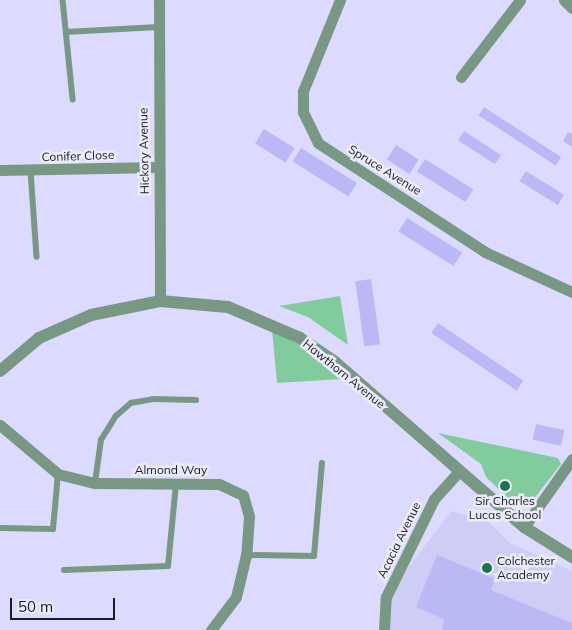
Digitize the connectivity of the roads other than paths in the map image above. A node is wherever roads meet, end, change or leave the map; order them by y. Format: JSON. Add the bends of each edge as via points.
{"nodes":[{"id":1,"x":63,"y":0,"type":"edge"},
{"id":2,"x":159,"y":0,"type":"edge"},
{"id":3,"x":340,"y":0,"type":"edge"},
{"id":4,"x":520,"y":0,"type":"edge"},
{"id":5,"x":564,"y":0,"type":"edge"},
{"id":6,"x":572,"y":8,"type":"edge"},
{"id":7,"x":158,"y":27,"type":"junction"},
{"id":8,"x":66,"y":32,"type":"junction"},
{"id":9,"x":461,"y":77,"type":"dead end"},
{"id":10,"x":73,"y":100,"type":"dead end"},
{"id":11,"x":158,"y":167,"type":"junction"},
{"id":12,"x":0,"y":170,"type":"edge"},
{"id":13,"x":31,"y":171,"type":"junction"},
{"id":14,"x":37,"y":257,"type":"dead end"},
{"id":15,"x":572,"y":292,"type":"edge"},
{"id":16,"x":160,"y":301,"type":"junction"},
{"id":17,"x":0,"y":371,"type":"edge"},
{"id":18,"x":196,"y":400,"type":"dead end"},
{"id":19,"x":0,"y":425,"type":"edge"},
{"id":20,"x":572,"y":459,"type":"edge"},
{"id":21,"x":322,"y":463,"type":"dead end"},
{"id":22,"x":459,"y":471,"type":"junction"},
{"id":23,"x":58,"y":474,"type":"junction"},
{"id":24,"x":95,"y":484,"type":"junction"},
{"id":25,"x":176,"y":485,"type":"junction"},
{"id":26,"x":0,"y":528,"type":"edge"},
{"id":27,"x":524,"y":528,"type":"junction"},
{"id":28,"x":246,"y":555,"type":"junction"},
{"id":29,"x":572,"y":557,"type":"edge"},
{"id":30,"x":64,"y":570,"type":"dead end"},
{"id":31,"x":211,"y":630,"type":"edge"},
{"id":32,"x":384,"y":630,"type":"edge"}],
"edges":[{"from":1,"to":8,"type":"lane"},
{"from":2,"to":7,"type":"street","name":"Hickory Avenue"},
{"from":3,"to":15,"type":"street","name":"Spruce Avenue","via":[[303,91],[303,112],[318,143],[485,252]]},
{"from":4,"to":9,"type":"street"},
{"from":5,"to":6,"type":"street"},
{"from":7,"to":8,"type":"lane"},
{"from":7,"to":11,"type":"street","name":"Hickory Avenue"},
{"from":8,"to":10,"type":"lane"},
{"from":11,"to":13,"type":"street","name":"Conifer Close"},
{"from":11,"to":16,"type":"street","name":"Hickory Avenue"},
{"from":12,"to":13,"type":"street","name":"Conifer Close"},
{"from":13,"to":14,"type":"lane"},
{"from":16,"to":17,"type":"street","name":"Hawthorn Avenue","via":[[131,304],[62,326]]},
{"from":16,"to":22,"type":"street","name":"Hawthorn Avenue","via":[[228,307],[300,338]]},
{"from":18,"to":24,"type":"lane","via":[[153,399],[131,404],[116,416],[101,440]]},
{"from":19,"to":23,"type":"street","name":"Almond Way"},
{"from":20,"to":27,"type":"street"},
{"from":21,"to":28,"type":"lane","via":[[314,556]]},
{"from":22,"to":27,"type":"street","name":"Hawthorn Avenue"},
{"from":22,"to":32,"type":"street","name":"Acacia Avenue","via":[[434,499],[386,597]]},
{"from":23,"to":24,"type":"street","name":"Almond Way"},
{"from":23,"to":26,"type":"lane","via":[[53,529]]},
{"from":24,"to":25,"type":"street","name":"Almond Way"},
{"from":25,"to":28,"type":"street","name":"Almond Way","via":[[219,484],[243,495],[249,516]]},
{"from":25,"to":30,"type":"lane","via":[[168,566]]},
{"from":27,"to":29,"type":"street","name":"Hawthorn Avenue"},
{"from":28,"to":31,"type":"street","name":"Almond Way","via":[[236,598]]}]}
